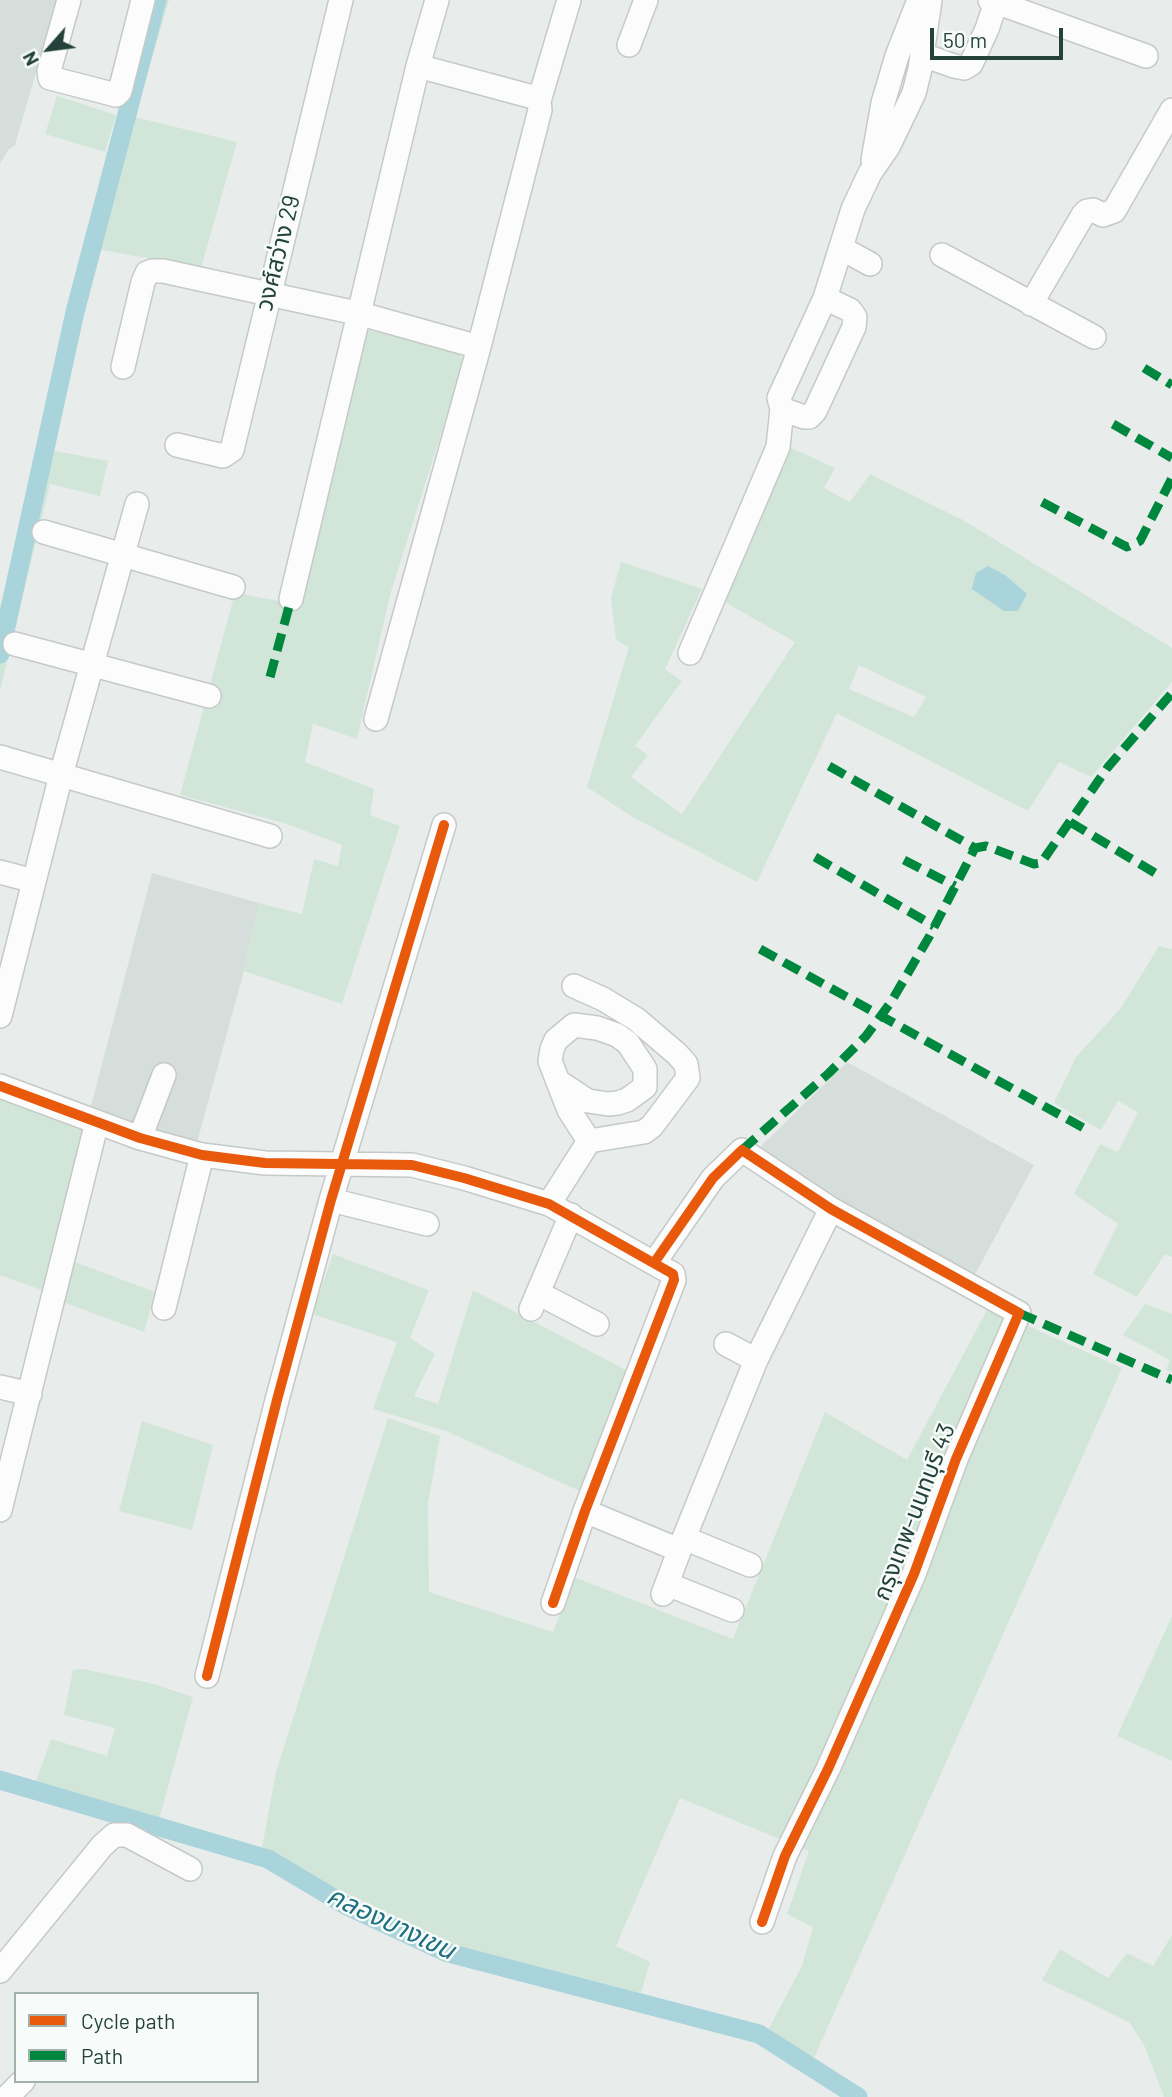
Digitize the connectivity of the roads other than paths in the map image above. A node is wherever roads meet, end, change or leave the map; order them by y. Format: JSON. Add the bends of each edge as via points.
{"nodes":[{"id":1,"x":69,"y":0,"type":"edge"},
{"id":2,"x":144,"y":0,"type":"edge"},
{"id":3,"x":341,"y":0,"type":"edge"},
{"id":4,"x":437,"y":0,"type":"edge"},
{"id":5,"x":569,"y":0,"type":"edge"},
{"id":6,"x":646,"y":0,"type":"edge"},
{"id":7,"x":919,"y":0,"type":"edge"},
{"id":8,"x":930,"y":0,"type":"edge"},
{"id":9,"x":993,"y":1,"type":"edge"},
{"id":10,"x":1041,"y":9,"type":"edge"},
{"id":11,"x":629,"y":45,"type":"dead end"},
{"id":12,"x":923,"y":55,"type":"junction"},
{"id":13,"x":1146,"y":56,"type":"dead end"},
{"id":14,"x":418,"y":66,"type":"junction"},
{"id":15,"x":539,"y":101,"type":"junction"},
{"id":16,"x":1172,"y":110,"type":"edge"},
{"id":17,"x":870,"y":173,"type":"junction"},
{"id":18,"x":841,"y":248,"type":"junction"},
{"id":19,"x":942,"y":255,"type":"dead end"},
{"id":20,"x":870,"y":264,"type":"dead end"},
{"id":21,"x":268,"y":294,"type":"junction"},
{"id":22,"x":825,"y":298,"type":"junction"},
{"id":23,"x":1031,"y":304,"type":"junction"},
{"id":24,"x":361,"y":314,"type":"junction"},
{"id":25,"x":1094,"y":337,"type":"dead end"},
{"id":26,"x":479,"y":347,"type":"junction"},
{"id":27,"x":124,"y":367,"type":"dead end"},
{"id":28,"x":782,"y":409,"type":"junction"},
{"id":29,"x":177,"y":445,"type":"dead end"},
{"id":30,"x":137,"y":504,"type":"dead end"},
{"id":31,"x":44,"y":532,"type":"dead end"},
{"id":32,"x":123,"y":555,"type":"junction"},
{"id":33,"x":233,"y":587,"type":"dead end"},
{"id":34,"x":291,"y":599,"type":"dead end"},
{"id":35,"x":15,"y":644,"type":"dead end"},
{"id":36,"x":690,"y":653,"type":"dead end"},
{"id":37,"x":92,"y":664,"type":"junction"},
{"id":38,"x":209,"y":696,"type":"dead end"},
{"id":39,"x":376,"y":719,"type":"dead end"},
{"id":40,"x":0,"y":757,"type":"edge"},
{"id":41,"x":61,"y":775,"type":"junction"},
{"id":42,"x":444,"y":825,"type":"dead end"},
{"id":43,"x":270,"y":836,"type":"dead end"},
{"id":44,"x":0,"y":872,"type":"edge"},
{"id":45,"x":34,"y":881,"type":"junction"},
{"id":46,"x":574,"y":986,"type":"dead end"},
{"id":47,"x":2,"y":1001,"type":"edge"},
{"id":48,"x":163,"y":1075,"type":"dead end"},
{"id":49,"x":558,"y":1082,"type":"dead end"},
{"id":50,"x":0,"y":1086,"type":"edge"},
{"id":51,"x":97,"y":1122,"type":"junction"},
{"id":52,"x":140,"y":1138,"type":"junction"},
{"id":53,"x":589,"y":1141,"type":"junction"},
{"id":54,"x":202,"y":1155,"type":"junction"},
{"id":55,"x":341,"y":1164,"type":"junction"},
{"id":56,"x":331,"y":1200,"type":"junction"},
{"id":57,"x":549,"y":1204,"type":"junction"},
{"id":58,"x":831,"y":1209,"type":"junction"},
{"id":59,"x":571,"y":1215,"type":"junction"},
{"id":60,"x":427,"y":1224,"type":"dead end"},
{"id":61,"x":654,"y":1263,"type":"junction"},
{"id":62,"x":164,"y":1308,"type":"dead end"},
{"id":63,"x":597,"y":1324,"type":"dead end"},
{"id":64,"x":726,"y":1345,"type":"dead end"},
{"id":65,"x":756,"y":1360,"type":"junction"},
{"id":66,"x":0,"y":1387,"type":"edge"},
{"id":67,"x":30,"y":1394,"type":"junction"},
{"id":68,"x":0,"y":1510,"type":"edge"},
{"id":69,"x":585,"y":1511,"type":"junction"},
{"id":70,"x":681,"y":1544,"type":"junction"},
{"id":71,"x":750,"y":1566,"type":"dead end"},
{"id":72,"x":553,"y":1603,"type":"dead end"},
{"id":73,"x":732,"y":1610,"type":"dead end"},
{"id":74,"x":207,"y":1676,"type":"dead end"},
{"id":75,"x":190,"y":1870,"type":"dead end"},
{"id":76,"x":762,"y":1922,"type":"dead end"},
{"id":77,"x":0,"y":1971,"type":"edge"},
{"id":78,"x":21,"y":2083,"type":"edge"},
{"id":79,"x":7,"y":2097,"type":"edge"}],
"edges":[{"from":1,"to":2,"type":"street","via":[[50,78],[116,95]]},
{"from":3,"to":21,"type":"street","name":"วงศ์สว่าง 29"},
{"from":4,"to":14,"type":"street"},
{"from":5,"to":15,"type":"street"},
{"from":6,"to":11,"type":"street"},
{"from":7,"to":17,"type":"street","via":[[883,103]]},
{"from":8,"to":12,"type":"street"},
{"from":9,"to":10,"type":"street"},
{"from":9,"to":12,"type":"street","via":[[987,30],[971,64],[964,68]]},
{"from":10,"to":13,"type":"street"},
{"from":12,"to":17,"type":"street","via":[[906,112]]},
{"from":14,"to":15,"type":"street"},
{"from":14,"to":24,"type":"street"},
{"from":15,"to":26,"type":"street"},
{"from":16,"to":23,"type":"street","via":[[1114,211],[1104,215],[1093,210],[1083,215]]},
{"from":17,"to":18,"type":"street"},
{"from":18,"to":20,"type":"street"},
{"from":18,"to":22,"type":"street"},
{"from":19,"to":23,"type":"street"},
{"from":21,"to":24,"type":"street"},
{"from":21,"to":27,"type":"street","via":[[163,271],[149,272]]},
{"from":21,"to":29,"type":"street","name":"วงศ์สว่าง 29","via":[[232,450],[223,456]]},
{"from":22,"to":28,"type":"street","via":[[779,398]]},
{"from":22,"to":28,"type":"street","via":[[850,310],[854,327],[815,411],[804,417]]},
{"from":23,"to":25,"type":"street"},
{"from":24,"to":26,"type":"street"},
{"from":24,"to":34,"type":"street"},
{"from":26,"to":39,"type":"street"},
{"from":28,"to":36,"type":"street","via":[[778,446]]},
{"from":30,"to":32,"type":"street"},
{"from":31,"to":32,"type":"street"},
{"from":32,"to":33,"type":"street"},
{"from":32,"to":37,"type":"street"},
{"from":35,"to":37,"type":"street"},
{"from":37,"to":38,"type":"street"},
{"from":37,"to":41,"type":"street"},
{"from":40,"to":41,"type":"street"},
{"from":41,"to":43,"type":"street"},
{"from":41,"to":45,"type":"street"},
{"from":42,"to":55,"type":"street"},
{"from":44,"to":45,"type":"street"},
{"from":45,"to":47,"type":"street"},
{"from":46,"to":53,"type":"street","via":[[636,1019],[677,1054],[688,1071],[688,1078],[652,1126],[632,1135]]},
{"from":48,"to":52,"type":"street"},
{"from":49,"to":53,"type":"street"},
{"from":50,"to":51,"type":"street"},
{"from":51,"to":52,"type":"street"},
{"from":51,"to":67,"type":"street"},
{"from":52,"to":54,"type":"street"},
{"from":53,"to":57,"type":"street"},
{"from":54,"to":55,"type":"street","via":[[265,1163]]},
{"from":54,"to":62,"type":"street"},
{"from":55,"to":56,"type":"street"},
{"from":55,"to":57,"type":"street","via":[[412,1165]]},
{"from":56,"to":60,"type":"street"},
{"from":56,"to":74,"type":"street"},
{"from":57,"to":59,"type":"street"},
{"from":58,"to":61,"type":"street","via":[[742,1150],[713,1178]]},
{"from":58,"to":65,"type":"street"},
{"from":58,"to":76,"type":"street","name":"กรุงเทพ-นนทบุรี 43","via":[[1019,1313],[956,1459],[914,1574],[785,1856]]},
{"from":59,"to":61,"type":"street"},
{"from":59,"to":63,"type":"street","via":[[534,1301]]},
{"from":61,"to":69,"type":"street","via":[[673,1274],[674,1280]]},
{"from":64,"to":65,"type":"street"},
{"from":65,"to":70,"type":"street"},
{"from":66,"to":67,"type":"street"},
{"from":67,"to":68,"type":"street"},
{"from":69,"to":70,"type":"street"},
{"from":69,"to":72,"type":"street"},
{"from":70,"to":71,"type":"street"},
{"from":70,"to":73,"type":"street","via":[[665,1589]]},
{"from":75,"to":77,"type":"street","via":[[127,1835],[114,1835]]},
{"from":78,"to":79,"type":"street"}]}
